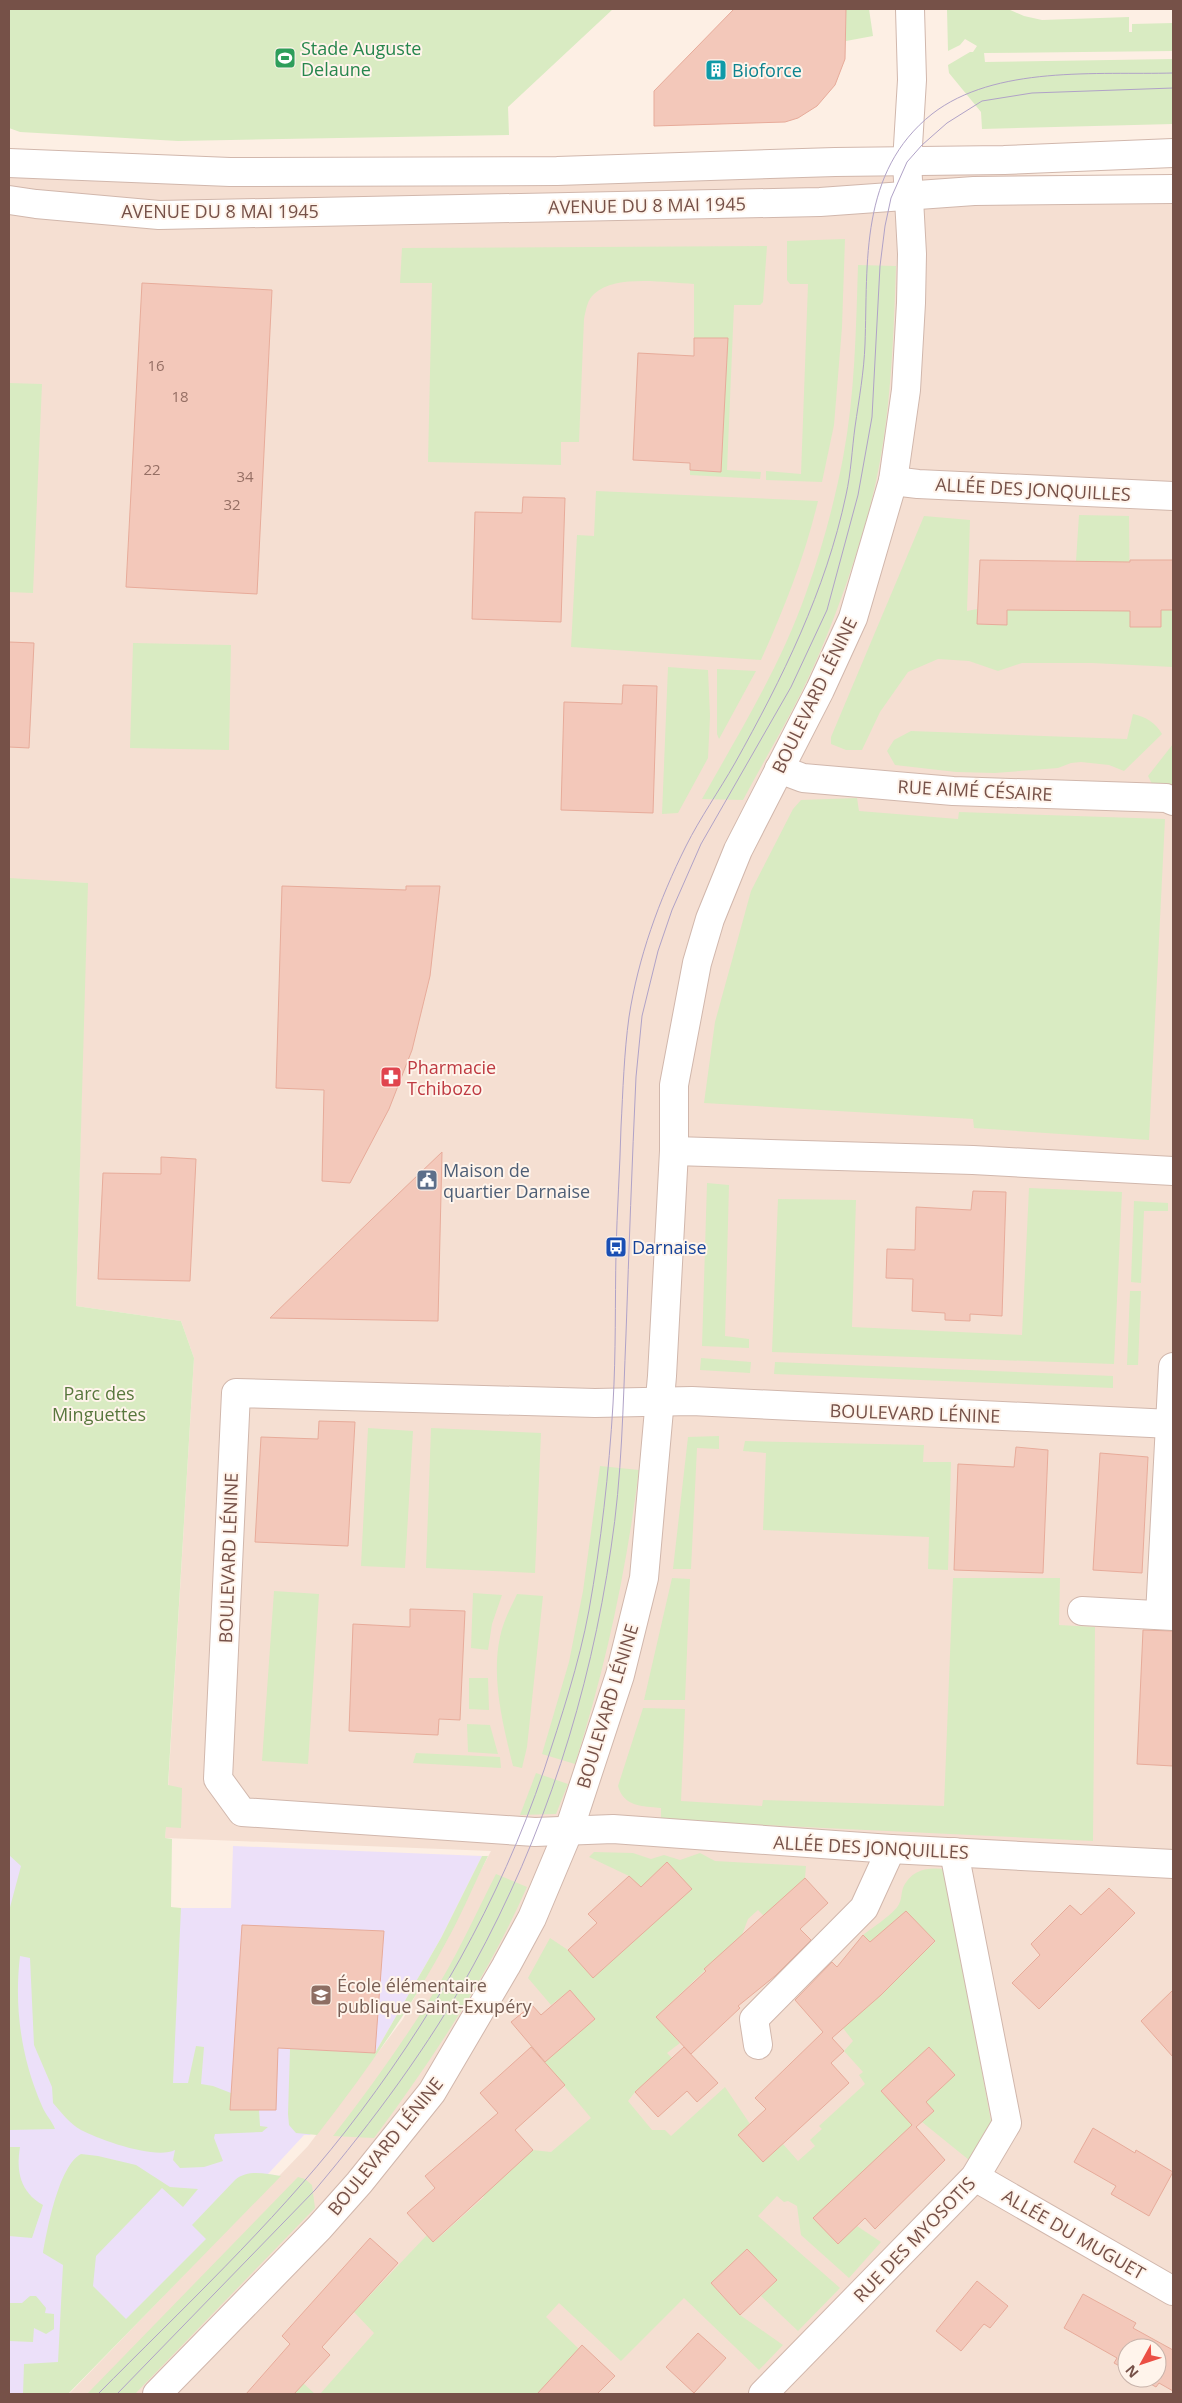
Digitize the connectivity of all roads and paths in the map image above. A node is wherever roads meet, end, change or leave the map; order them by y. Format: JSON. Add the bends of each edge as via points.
{"nodes":[{"id":1,"x":910,"y":9,"type":"edge"},
{"id":2,"x":1173,"y":153,"type":"edge"},
{"id":3,"x":907,"y":162,"type":"junction"},
{"id":4,"x":9,"y":163,"type":"edge"},
{"id":5,"x":506,"y":171,"type":"junction"},
{"id":6,"x":253,"y":172,"type":"junction"},
{"id":7,"x":362,"y":189,"type":"junction"},
{"id":8,"x":1173,"y":189,"type":"edge"},
{"id":9,"x":909,"y":197,"type":"junction"},
{"id":10,"x":9,"y":200,"type":"edge"},
{"id":11,"x":384,"y":211,"type":"junction"},
{"id":12,"x":342,"y":212,"type":"junction"},
{"id":13,"x":893,"y":481,"type":"junction"},
{"id":14,"x":1173,"y":496,"type":"edge"},
{"id":15,"x":779,"y":770,"type":"junction"},
{"id":16,"x":1173,"y":801,"type":"edge"},
{"id":17,"x":674,"y":1151,"type":"junction"},
{"id":18,"x":1173,"y":1171,"type":"edge"},
{"id":19,"x":1173,"y":1367,"type":"edge"},
{"id":20,"x":660,"y":1402,"type":"junction"},
{"id":21,"x":1171,"y":1424,"type":"junction"},
{"id":22,"x":1082,"y":1611,"type":"dead end"},
{"id":23,"x":1167,"y":1615,"type":"edge"},
{"id":24,"x":568,"y":1830,"type":"junction"},
{"id":25,"x":891,"y":1849,"type":"junction"},
{"id":26,"x":954,"y":1852,"type":"junction"},
{"id":27,"x":1173,"y":1864,"type":"edge"},
{"id":28,"x":758,"y":2044,"type":"dead end"},
{"id":29,"x":975,"y":2177,"type":"junction"},
{"id":30,"x":1173,"y":2291,"type":"edge"},
{"id":31,"x":157,"y":2394,"type":"edge"},
{"id":32,"x":762,"y":2394,"type":"edge"}],
"edges":[{"from":1,"to":3,"type":"street","name":"BOULEVARD LÉNINE","via":[[912,80]]},
{"from":2,"to":3,"type":"street","name":"AVENUE DU 8 MAI 1945"},
{"from":3,"to":5,"type":"street","name":"AVENUE DU 8 MAI 1945"},
{"from":3,"to":9,"type":"street","name":"BOULEVARD LÉNINE"},
{"from":4,"to":6,"type":"street","name":"AVENUE DU 8 MAI 1945"},
{"from":5,"to":6,"type":"street","name":"AVENUE DU 8 MAI 1945"},
{"from":5,"to":7,"type":"street","name":"AVENUE DU 8 MAI 1945","via":[[480,187]]},
{"from":6,"to":7,"type":"street","name":"AVENUE DU 8 MAI 1945","via":[[285,189]]},
{"from":7,"to":11,"type":"street"},
{"from":7,"to":12,"type":"street","name":"AVENUE DU 8 MAI 1945"},
{"from":8,"to":9,"type":"street","name":"AVENUE DU 8 MAI 1945","via":[[974,191]]},
{"from":9,"to":11,"type":"street","name":"AVENUE DU 8 MAI 1945","via":[[820,202]]},
{"from":9,"to":13,"type":"street","name":"BOULEVARD LÉNINE","via":[[911,303],[906,390]]},
{"from":10,"to":12,"type":"street","name":"AVENUE DU 8 MAI 1945","via":[[159,215]]},
{"from":11,"to":12,"type":"street","name":"AVENUE DU 8 MAI 1945"},
{"from":13,"to":14,"type":"street","name":"ALLÉE DES JONQUILLES"},
{"from":13,"to":15,"type":"street","name":"BOULEVARD LÉNINE","via":[[853,618]]},
{"from":15,"to":16,"type":"street","name":"RUE AIMÉ CÉSAIRE","via":[[803,778],[954,791],[1166,798]]},
{"from":15,"to":17,"type":"street","name":"BOULEVARD LÉNINE","via":[[720,892],[697,963],[674,1085]]},
{"from":17,"to":18,"type":"street","via":[[973,1160]]},
{"from":17,"to":20,"type":"street","name":"BOULEVARD LÉNINE"},
{"from":19,"to":21,"type":"street"},
{"from":20,"to":21,"type":"street","name":"BOULEVARD LÉNINE"},
{"from":20,"to":24,"type":"street","name":"BOULEVARD LÉNINE","via":[[644,1578],[620,1675]]},
{"from":20,"to":24,"type":"street","name":"BOULEVARD LÉNINE","via":[[236,1393],[218,1779],[242,1812],[535,1832]]},
{"from":21,"to":23,"type":"street"},
{"from":22,"to":23,"type":"street"},
{"from":24,"to":25,"type":"street","name":"ALLÉE DES JONQUILLES","via":[[613,1829]]},
{"from":24,"to":31,"type":"street","name":"BOULEVARD LÉNINE","via":[[532,1918],[432,2092],[319,2228]]},
{"from":25,"to":26,"type":"street","name":"ALLÉE DES JONQUILLES"},
{"from":25,"to":28,"type":"street","via":[[864,1908],[754,2019]]},
{"from":26,"to":27,"type":"street","name":"ALLÉE DES JONQUILLES"},
{"from":26,"to":29,"type":"street","name":"RUE DES MYOSOTIS","via":[[1007,2123]]},
{"from":29,"to":30,"type":"street","name":"ALLÉE DU MUGUET"},
{"from":29,"to":32,"type":"street","name":"RUE DES MYOSOTIS"}]}
